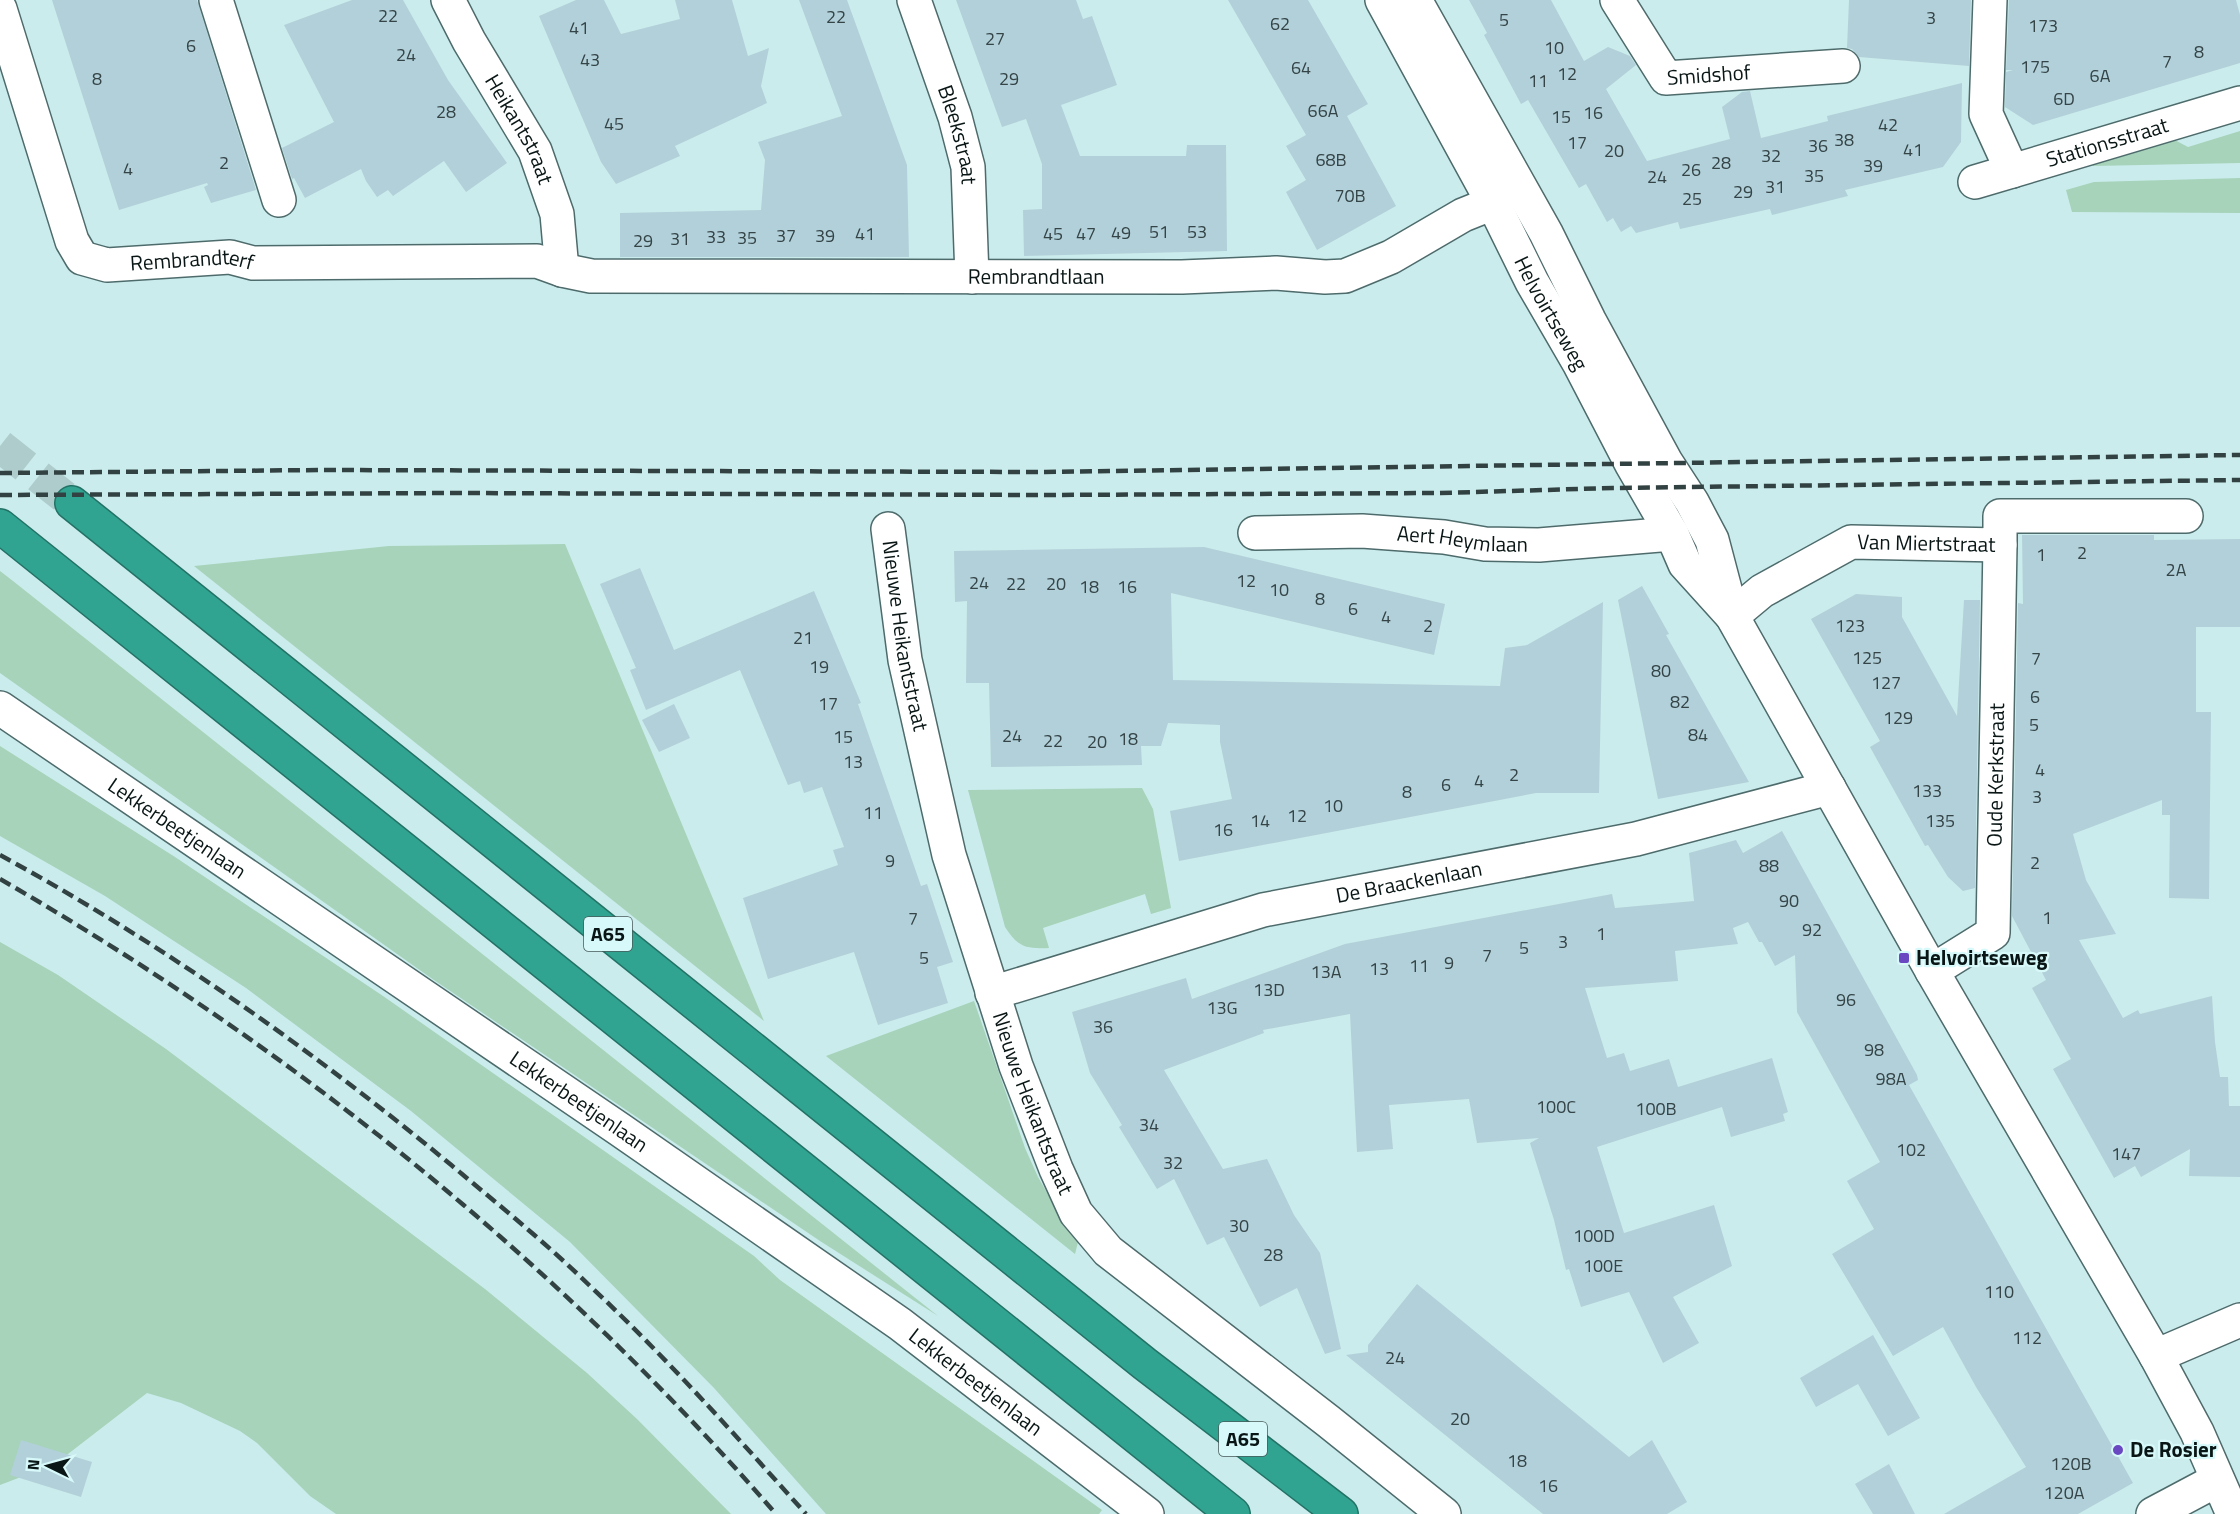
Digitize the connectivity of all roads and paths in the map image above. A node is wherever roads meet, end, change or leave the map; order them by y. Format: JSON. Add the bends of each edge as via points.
{"nodes":[{"id":1,"x":216,"y":0,"type":"edge"},
{"id":2,"x":448,"y":0,"type":"edge"},
{"id":3,"x":914,"y":0,"type":"edge"},
{"id":4,"x":1382,"y":0,"type":"edge"},
{"id":5,"x":1415,"y":0,"type":"edge"},
{"id":6,"x":1617,"y":0,"type":"edge"},
{"id":7,"x":1990,"y":0,"type":"edge"},
{"id":8,"x":0,"y":9,"type":"edge"},
{"id":9,"x":1843,"y":66,"type":"dead end"},
{"id":10,"x":2240,"y":103,"type":"edge"},
{"id":11,"x":2012,"y":171,"type":"junction"},
{"id":12,"x":1975,"y":182,"type":"dead end"},
{"id":13,"x":279,"y":200,"type":"dead end"},
{"id":14,"x":1493,"y":203,"type":"junction"},
{"id":15,"x":562,"y":270,"type":"junction"},
{"id":16,"x":972,"y":277,"type":"junction"},
{"id":17,"x":72,"y":503,"type":"tunnel mouth"},
{"id":18,"x":2186,"y":516,"type":"dead end"},
{"id":19,"x":0,"y":526,"type":"edge"},
{"id":20,"x":888,"y":529,"type":"dead end"},
{"id":21,"x":1255,"y":533,"type":"dead end"},
{"id":22,"x":1672,"y":534,"type":"junction"},
{"id":23,"x":2000,"y":545,"type":"junction"},
{"id":24,"x":1732,"y":616,"type":"junction"},
{"id":25,"x":0,"y":708,"type":"edge"},
{"id":26,"x":1829,"y":788,"type":"junction"},
{"id":27,"x":1932,"y":971,"type":"junction"},
{"id":28,"x":992,"y":993,"type":"junction"},
{"id":29,"x":2240,"y":1320,"type":"edge"},
{"id":30,"x":2156,"y":1356,"type":"junction"},
{"id":31,"x":2217,"y":1480,"type":"junction"},
{"id":32,"x":1147,"y":1514,"type":"edge"},
{"id":33,"x":1233,"y":1514,"type":"edge"},
{"id":34,"x":1341,"y":1514,"type":"edge"},
{"id":35,"x":1444,"y":1514,"type":"edge"},
{"id":36,"x":2153,"y":1514,"type":"edge"},
{"id":37,"x":2233,"y":1514,"type":"edge"}],
"edges":[{"from":1,"to":13,"type":"street"},
{"from":2,"to":15,"type":"street","name":"Heikantstraat","via":[[535,151],[557,214]]},
{"from":3,"to":16,"type":"street","name":"Bleekstraat","via":[[969,167]]},
{"from":4,"to":14,"type":"street","name":"Helvoirtseweg"},
{"from":5,"to":24,"type":"street","name":"Helvoirtseweg","via":[[1712,540]]},
{"from":6,"to":9,"type":"street","name":"Smidshof","via":[[1666,78]]},
{"from":7,"to":11,"type":"street","via":[[1986,114]]},
{"from":8,"to":15,"type":"street","name":"Rembrandterf","via":[[72,241],[82,258],[107,265],[230,256],[253,263],[537,261]]},
{"from":10,"to":11,"type":"street","name":"Stationsstraat"},
{"from":11,"to":12,"type":"street","name":"Stationsstraat"},
{"from":14,"to":16,"type":"street","name":"Rembrandtlaan","via":[[1463,215],[1391,257],[1345,276],[1276,273]]},
{"from":14,"to":22,"type":"street","name":"Helvoirtseweg","via":[[1532,282]]},
{"from":15,"to":16,"type":"street","name":"Rembrandtlaan","via":[[591,276]]},
{"from":17,"to":34,"type":"highway","number":"A65","via":[[1145,1364]]},
{"from":18,"to":23,"type":"street","name":"Van Miertstraat","via":[[2000,516]]},
{"from":19,"to":33,"type":"highway"},
{"from":20,"to":28,"type":"street","name":"Nieuwe Heikantstraat","via":[[905,660],[932,781],[949,855]]},
{"from":21,"to":22,"type":"street","name":"Aert Heymlaan","via":[[1362,531],[1485,544],[1539,545]]},
{"from":22,"to":24,"type":"street","name":"Helvoirtseweg","via":[[1685,564]]},
{"from":23,"to":24,"type":"street","name":"Van Miertstraat","via":[[1851,542],[1762,591]]},
{"from":23,"to":27,"type":"street","name":"Oude Kerkstraat","via":[[1993,933]]},
{"from":24,"to":26,"type":"street","name":"Helvoirtseweg"},
{"from":25,"to":32,"type":"street","name":"Lekkerbeetjenlaan","via":[[900,1324]]},
{"from":26,"to":27,"type":"street","name":"Helvoirtseweg"},
{"from":26,"to":28,"type":"street","name":"De Braackenlaan","via":[[1636,839],[1263,910]]},
{"from":27,"to":30,"type":"street","name":"Helvoirtseweg"},
{"from":28,"to":35,"type":"street","name":"Nieuwe Heikantstraat","via":[[1056,1169],[1076,1212],[1108,1251]]},
{"from":29,"to":30,"type":"street"},
{"from":30,"to":31,"type":"street","name":"Helvoirtseweg","via":[[2197,1432]]},
{"from":31,"to":36,"type":"street"},
{"from":31,"to":37,"type":"street","name":"Helvoirtseweg"}]}
